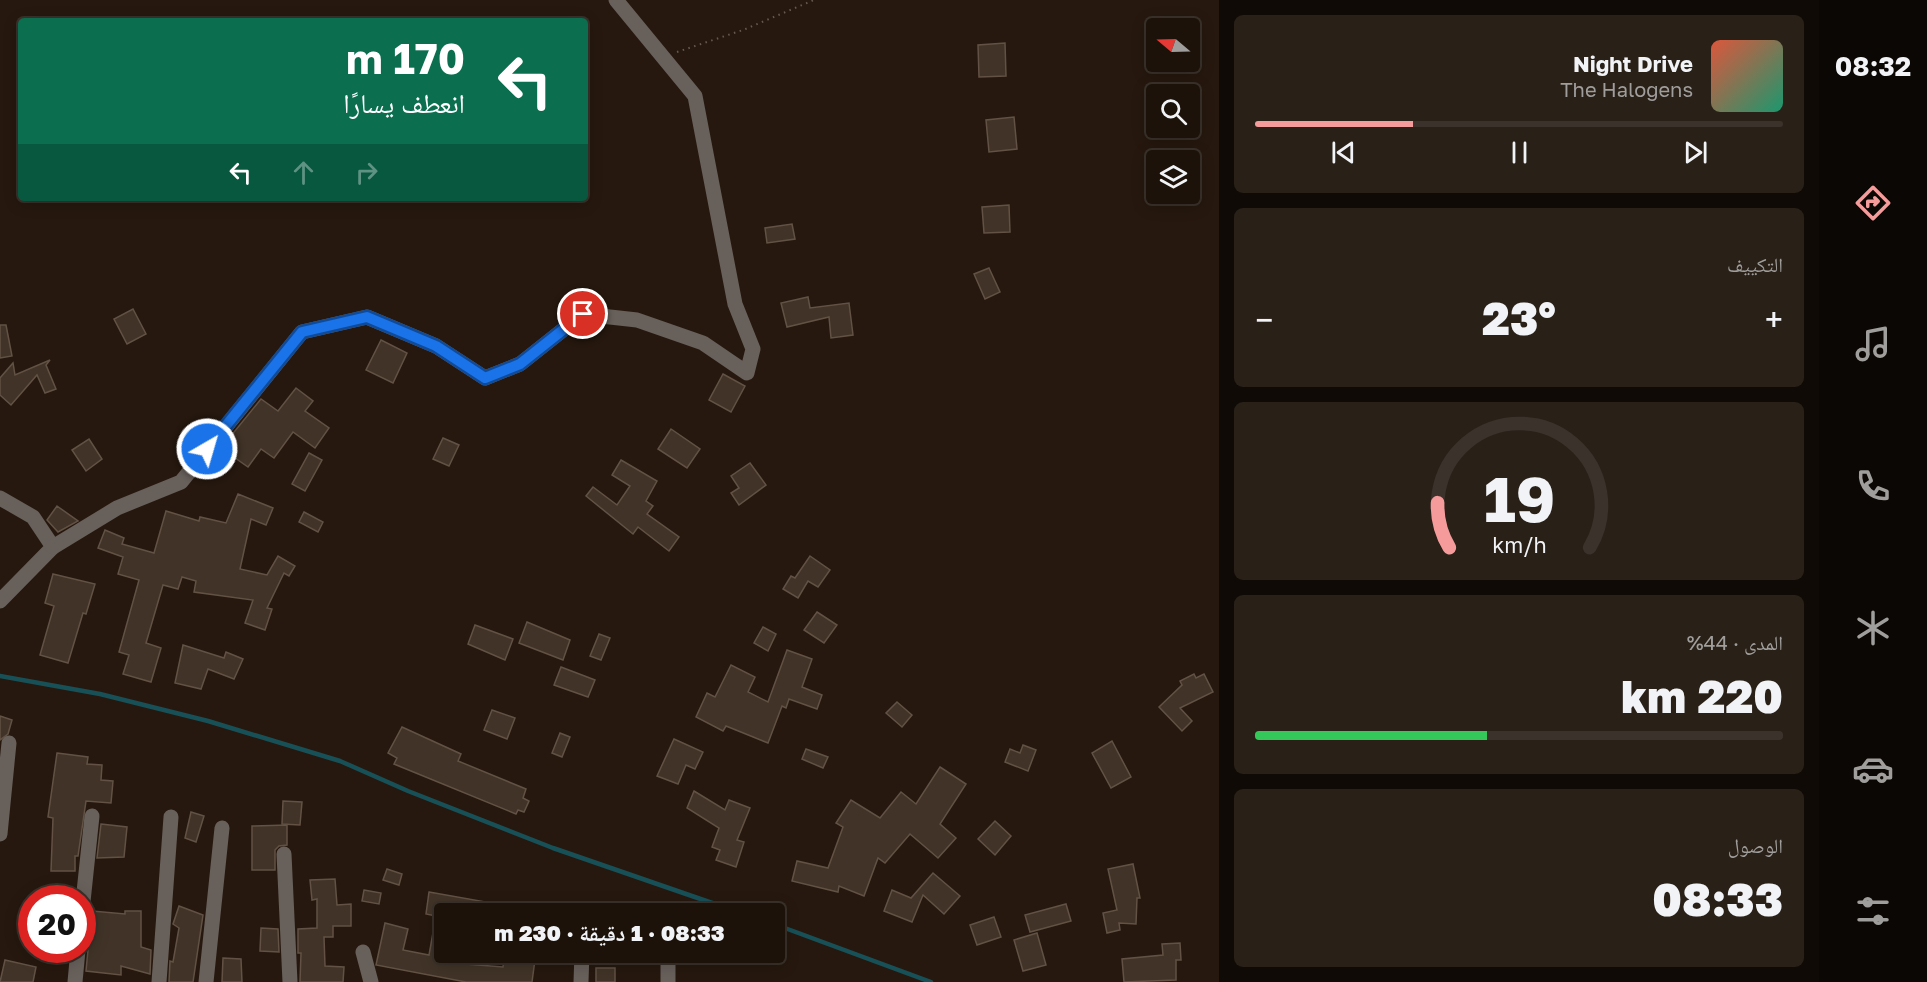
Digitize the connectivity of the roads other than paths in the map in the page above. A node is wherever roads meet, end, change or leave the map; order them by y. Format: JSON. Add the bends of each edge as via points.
{"nodes":[{"id":1,"x":616,"y":0,"type":"edge"},
{"id":2,"x":0,"y":498,"type":"edge"},
{"id":3,"x":54,"y":547,"type":"junction"},
{"id":4,"x":0,"y":601,"type":"edge"},
{"id":5,"x":9,"y":743,"type":"dead end"},
{"id":6,"x":92,"y":816,"type":"dead end"},
{"id":7,"x":171,"y":817,"type":"dead end"},
{"id":8,"x":222,"y":828,"type":"dead end"},
{"id":9,"x":0,"y":834,"type":"edge"},
{"id":10,"x":284,"y":855,"type":"dead end"},
{"id":11,"x":85,"y":885,"type":"edge"},
{"id":12,"x":363,"y":952,"type":"dead end"},
{"id":13,"x":77,"y":963,"type":"edge"},
{"id":14,"x":582,"y":963,"type":"edge"},
{"id":15,"x":668,"y":963,"type":"edge"},
{"id":16,"x":75,"y":982,"type":"edge"},
{"id":17,"x":159,"y":982,"type":"edge"},
{"id":18,"x":206,"y":982,"type":"edge"},
{"id":19,"x":290,"y":982,"type":"edge"},
{"id":20,"x":370,"y":982,"type":"edge"},
{"id":21,"x":581,"y":982,"type":"edge"},
{"id":22,"x":668,"y":982,"type":"edge"}],
"edges":[{"from":1,"to":3,"type":"street","via":[[696,96],[735,304],[753,349],[747,373],[703,343],[637,320],[583,314],[520,364],[485,378],[436,346],[367,317],[302,332],[181,482],[117,508]]},
{"from":2,"to":3,"type":"street","via":[[33,517]]},
{"from":3,"to":4,"type":"street"},
{"from":5,"to":9,"type":"street"},
{"from":6,"to":11,"type":"street"},
{"from":7,"to":17,"type":"street"},
{"from":8,"to":18,"type":"street"},
{"from":10,"to":19,"type":"street"},
{"from":12,"to":20,"type":"street"},
{"from":13,"to":16,"type":"street"},
{"from":14,"to":21,"type":"street"},
{"from":15,"to":22,"type":"street"}]}
